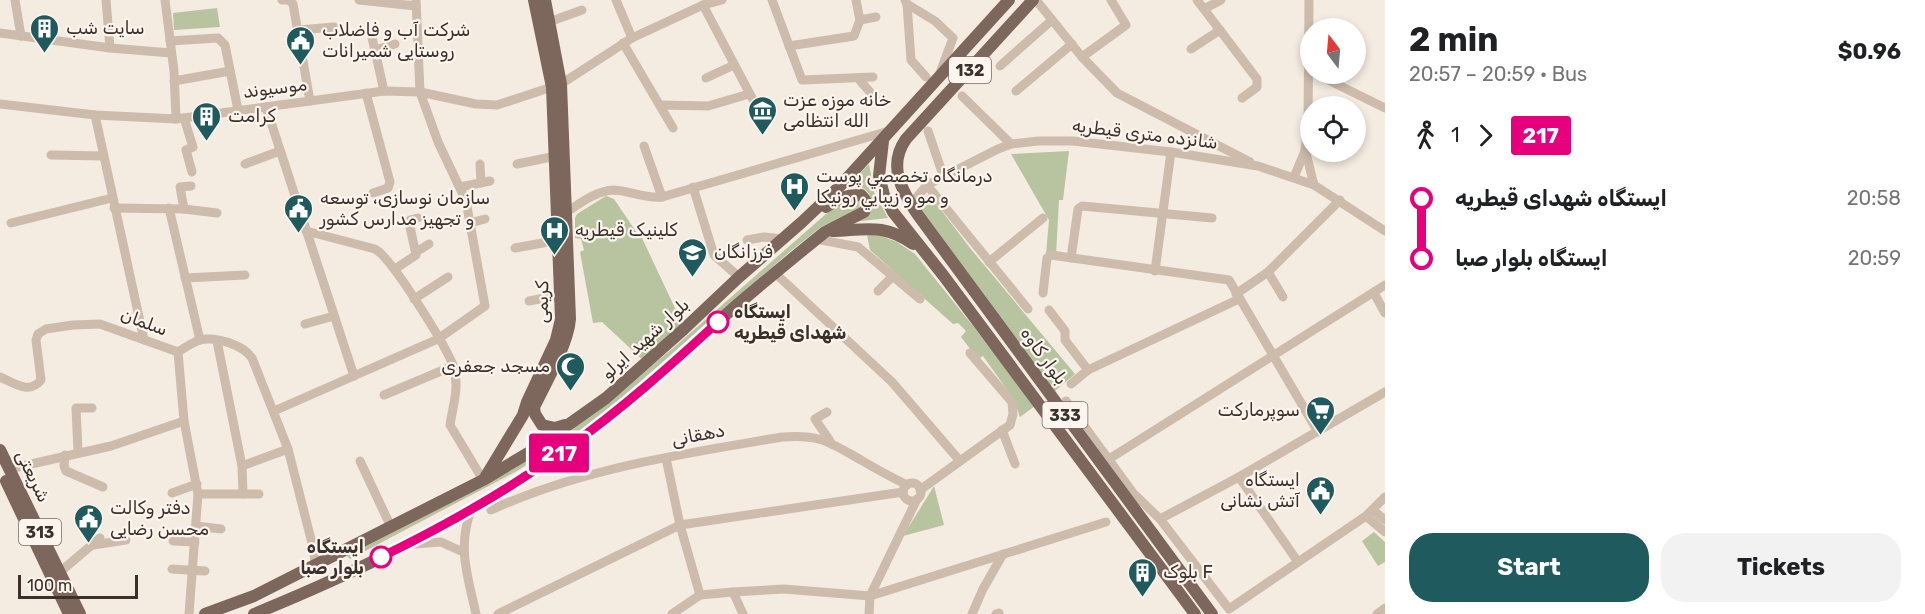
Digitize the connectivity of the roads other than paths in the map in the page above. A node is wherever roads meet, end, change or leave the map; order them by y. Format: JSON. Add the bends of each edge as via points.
{"nodes":[{"id":1,"x":15,"y":0,"type":"edge"},
{"id":2,"x":106,"y":0,"type":"edge"},
{"id":3,"x":165,"y":0,"type":"edge"},
{"id":4,"x":282,"y":0,"type":"edge"},
{"id":5,"x":359,"y":0,"type":"edge"},
{"id":6,"x":534,"y":0,"type":"edge"},
{"id":7,"x":544,"y":0,"type":"edge"},
{"id":8,"x":616,"y":0,"type":"edge"},
{"id":9,"x":722,"y":0,"type":"edge"},
{"id":10,"x":772,"y":0,"type":"edge"},
{"id":11,"x":856,"y":0,"type":"edge"},
{"id":12,"x":1008,"y":0,"type":"edge"},
{"id":13,"x":1035,"y":0,"type":"edge"},
{"id":14,"x":1111,"y":0,"type":"edge"},
{"id":15,"x":1197,"y":0,"type":"edge"},
{"id":16,"x":1221,"y":0,"type":"edge"},
{"id":17,"x":1309,"y":0,"type":"edge"},
{"id":18,"x":708,"y":2,"type":"edge"},
{"id":19,"x":906,"y":2,"type":"edge"},
{"id":20,"x":416,"y":3,"type":"edge"},
{"id":21,"x":1204,"y":9,"type":"junction"},
{"id":22,"x":582,"y":10,"type":"dead end"},
{"id":23,"x":876,"y":17,"type":"dead end"},
{"id":24,"x":1310,"y":18,"type":"edge"},
{"id":25,"x":860,"y":20,"type":"junction"},
{"id":26,"x":1052,"y":20,"type":"junction"},
{"id":27,"x":549,"y":22,"type":"junction"},
{"id":28,"x":986,"y":25,"type":"junction"},
{"id":29,"x":334,"y":27,"type":"dead end"},
{"id":30,"x":299,"y":30,"type":"junction"},
{"id":31,"x":1220,"y":30,"type":"junction"},
{"id":32,"x":0,"y":33,"type":"edge"},
{"id":33,"x":371,"y":33,"type":"dead end"},
{"id":34,"x":21,"y":36,"type":"junction"},
{"id":35,"x":999,"y":38,"type":"junction"},
{"id":36,"x":628,"y":40,"type":"junction"},
{"id":37,"x":170,"y":41,"type":"junction"},
{"id":38,"x":395,"y":44,"type":"dead end"},
{"id":39,"x":1072,"y":44,"type":"junction"},
{"id":40,"x":789,"y":46,"type":"junction"},
{"id":41,"x":111,"y":48,"type":"junction"},
{"id":42,"x":1191,"y":49,"type":"dead end"},
{"id":43,"x":375,"y":50,"type":"junction"},
{"id":44,"x":964,"y":50,"type":"junction"},
{"id":45,"x":171,"y":53,"type":"junction"},
{"id":46,"x":1083,"y":57,"type":"junction"},
{"id":47,"x":981,"y":58,"type":"junction"},
{"id":48,"x":734,"y":64,"type":"junction"},
{"id":49,"x":1000,"y":66,"type":"dead end"},
{"id":50,"x":230,"y":71,"type":"junction"},
{"id":51,"x":873,"y":77,"type":"dead end"},
{"id":52,"x":706,"y":78,"type":"dead end"},
{"id":53,"x":858,"y":78,"type":"junction"},
{"id":54,"x":929,"y":80,"type":"junction"},
{"id":55,"x":174,"y":81,"type":"junction"},
{"id":56,"x":1338,"y":84,"type":"edge"},
{"id":57,"x":556,"y":86,"type":"junction"},
{"id":58,"x":384,"y":91,"type":"junction"},
{"id":59,"x":1016,"y":91,"type":"dead end"},
{"id":60,"x":420,"y":92,"type":"junction"},
{"id":61,"x":366,"y":93,"type":"junction"},
{"id":62,"x":749,"y":94,"type":"junction"},
{"id":63,"x":962,"y":96,"type":"dead end"},
{"id":64,"x":875,"y":98,"type":"dead end"},
{"id":65,"x":1242,"y":98,"type":"dead end"},
{"id":66,"x":310,"y":101,"type":"junction"},
{"id":67,"x":0,"y":104,"type":"edge"},
{"id":68,"x":660,"y":105,"type":"junction"},
{"id":69,"x":266,"y":107,"type":"junction"},
{"id":70,"x":1385,"y":108,"type":"edge"},
{"id":71,"x":238,"y":110,"type":"junction"},
{"id":72,"x":760,"y":113,"type":"dead end"},
{"id":73,"x":95,"y":115,"type":"junction"},
{"id":74,"x":180,"y":119,"type":"junction"},
{"id":75,"x":673,"y":128,"type":"dead end"},
{"id":76,"x":928,"y":131,"type":"dead end"},
{"id":77,"x":888,"y":135,"type":"junction"},
{"id":78,"x":906,"y":139,"type":"joint"},
{"id":79,"x":1011,"y":144,"type":"junction"},
{"id":80,"x":644,"y":146,"type":"dead end"},
{"id":81,"x":280,"y":151,"type":"junction"},
{"id":82,"x":1171,"y":152,"type":"junction"},
{"id":83,"x":51,"y":155,"type":"dead end"},
{"id":84,"x":103,"y":156,"type":"junction"},
{"id":85,"x":556,"y":156,"type":"junction"},
{"id":86,"x":1300,"y":161,"type":"edge"},
{"id":87,"x":1309,"y":162,"type":"edge"},
{"id":88,"x":245,"y":164,"type":"dead end"},
{"id":89,"x":480,"y":164,"type":"dead end"},
{"id":90,"x":516,"y":164,"type":"dead end"},
{"id":91,"x":1258,"y":166,"type":"junction"},
{"id":92,"x":192,"y":172,"type":"dead end"},
{"id":93,"x":943,"y":175,"type":"junction"},
{"id":94,"x":1294,"y":177,"type":"junction"},
{"id":95,"x":927,"y":185,"type":"junction"},
{"id":96,"x":1314,"y":185,"type":"junction"},
{"id":97,"x":191,"y":186,"type":"dead end"},
{"id":98,"x":460,"y":187,"type":"junction"},
{"id":99,"x":693,"y":187,"type":"junction"},
{"id":100,"x":373,"y":193,"type":"dead end"},
{"id":101,"x":662,"y":197,"type":"junction"},
{"id":102,"x":1340,"y":200,"type":"junction"},
{"id":103,"x":113,"y":203,"type":"junction"},
{"id":104,"x":169,"y":208,"type":"junction"},
{"id":105,"x":184,"y":209,"type":"junction"},
{"id":106,"x":567,"y":212,"type":"junction"},
{"id":107,"x":216,"y":213,"type":"dead end"},
{"id":108,"x":1163,"y":213,"type":"junction"},
{"id":109,"x":918,"y":215,"type":"junction"},
{"id":110,"x":418,"y":218,"type":"dead end"},
{"id":111,"x":1043,"y":218,"type":"dead end"},
{"id":112,"x":1212,"y":218,"type":"dead end"},
{"id":113,"x":485,"y":219,"type":"dead end"},
{"id":114,"x":802,"y":222,"type":"junction"},
{"id":115,"x":11,"y":223,"type":"dead end"},
{"id":116,"x":470,"y":223,"type":"junction"},
{"id":117,"x":306,"y":231,"type":"junction"},
{"id":118,"x":1385,"y":231,"type":"edge"},
{"id":119,"x":820,"y":235,"type":"junction"},
{"id":120,"x":783,"y":239,"type":"junction"},
{"id":121,"x":558,"y":240,"type":"junction"},
{"id":122,"x":747,"y":240,"type":"dead end"},
{"id":123,"x":429,"y":244,"type":"dead end"},
{"id":124,"x":515,"y":248,"type":"dead end"},
{"id":125,"x":416,"y":252,"type":"junction"},
{"id":126,"x":1071,"y":258,"type":"junction"},
{"id":127,"x":930,"y":259,"type":"junction"},
{"id":128,"x":989,"y":262,"type":"junction"},
{"id":129,"x":396,"y":269,"type":"junction"},
{"id":130,"x":1155,"y":271,"type":"junction"},
{"id":131,"x":1268,"y":272,"type":"junction"},
{"id":132,"x":775,"y":273,"type":"junction"},
{"id":133,"x":245,"y":275,"type":"dead end"},
{"id":134,"x":893,"y":276,"type":"junction"},
{"id":135,"x":448,"y":277,"type":"dead end"},
{"id":136,"x":739,"y":277,"type":"junction"},
{"id":137,"x":185,"y":278,"type":"junction"},
{"id":138,"x":1385,"y":285,"type":"edge"},
{"id":139,"x":878,"y":291,"type":"dead end"},
{"id":140,"x":1043,"y":293,"type":"dead end"},
{"id":141,"x":1374,"y":293,"type":"junction"},
{"id":142,"x":561,"y":295,"type":"junction"},
{"id":143,"x":1238,"y":296,"type":"junction"},
{"id":144,"x":1283,"y":297,"type":"dead end"},
{"id":145,"x":920,"y":299,"type":"dead end"},
{"id":146,"x":414,"y":300,"type":"junction"},
{"id":147,"x":530,"y":301,"type":"dead end"},
{"id":148,"x":1028,"y":309,"type":"dead end"},
{"id":149,"x":1049,"y":310,"type":"dead end"},
{"id":150,"x":1385,"y":313,"type":"edge"},
{"id":151,"x":334,"y":316,"type":"junction"},
{"id":152,"x":305,"y":324,"type":"dead end"},
{"id":153,"x":438,"y":339,"type":"junction"},
{"id":154,"x":144,"y":340,"type":"junction"},
{"id":155,"x":200,"y":340,"type":"junction"},
{"id":156,"x":217,"y":341,"type":"junction"},
{"id":157,"x":178,"y":352,"type":"junction"},
{"id":158,"x":970,"y":353,"type":"dead end"},
{"id":159,"x":1273,"y":356,"type":"junction"},
{"id":160,"x":453,"y":366,"type":"junction"},
{"id":161,"x":1088,"y":370,"type":"junction"},
{"id":162,"x":354,"y":376,"type":"junction"},
{"id":163,"x":0,"y":377,"type":"edge"},
{"id":164,"x":1071,"y":384,"type":"dead end"},
{"id":165,"x":1385,"y":392,"type":"edge"},
{"id":166,"x":384,"y":395,"type":"dead end"},
{"id":167,"x":1066,"y":401,"type":"dead end"},
{"id":168,"x":92,"y":408,"type":"dead end"},
{"id":169,"x":274,"y":411,"type":"junction"},
{"id":170,"x":827,"y":412,"type":"dead end"},
{"id":171,"x":184,"y":421,"type":"junction"},
{"id":172,"x":575,"y":421,"type":"junction"},
{"id":173,"x":1006,"y":428,"type":"junction"},
{"id":174,"x":1318,"y":432,"type":"junction"},
{"id":175,"x":830,"y":441,"type":"junction"},
{"id":176,"x":288,"y":449,"type":"junction"},
{"id":177,"x":0,"y":450,"type":"edge"},
{"id":178,"x":78,"y":452,"type":"junction"},
{"id":179,"x":65,"y":455,"type":"junction"},
{"id":180,"x":666,"y":458,"type":"junction"},
{"id":181,"x":1109,"y":459,"type":"junction"},
{"id":182,"x":360,"y":461,"type":"dead end"},
{"id":183,"x":960,"y":461,"type":"junction"},
{"id":184,"x":1015,"y":464,"type":"dead end"},
{"id":185,"x":242,"y":466,"type":"junction"},
{"id":186,"x":5,"y":469,"type":"edge"},
{"id":187,"x":1239,"y":477,"type":"junction"},
{"id":188,"x":483,"y":480,"type":"junction"},
{"id":189,"x":103,"y":487,"type":"dead end"},
{"id":190,"x":905,"y":488,"type":"junction"},
{"id":191,"x":198,"y":489,"type":"junction"},
{"id":192,"x":920,"y":490,"type":"junction"},
{"id":193,"x":172,"y":493,"type":"dead end"},
{"id":194,"x":243,"y":494,"type":"junction"},
{"id":195,"x":259,"y":494,"type":"dead end"},
{"id":196,"x":1385,"y":497,"type":"edge"},
{"id":197,"x":917,"y":500,"type":"junction"},
{"id":198,"x":471,"y":510,"type":"junction"},
{"id":199,"x":491,"y":510,"type":"dead end"},
{"id":200,"x":1369,"y":513,"type":"junction"},
{"id":201,"x":1160,"y":519,"type":"junction"},
{"id":202,"x":1385,"y":520,"type":"edge"},
{"id":203,"x":1106,"y":522,"type":"dead end"},
{"id":204,"x":680,"y":525,"type":"junction"},
{"id":205,"x":196,"y":526,"type":"junction"},
{"id":206,"x":391,"y":527,"type":"junction"},
{"id":207,"x":221,"y":529,"type":"dead end"},
{"id":208,"x":1385,"y":532,"type":"edge"},
{"id":209,"x":126,"y":540,"type":"dead end"},
{"id":210,"x":173,"y":541,"type":"dead end"},
{"id":211,"x":195,"y":542,"type":"junction"},
{"id":212,"x":406,"y":545,"type":"junction"},
{"id":213,"x":349,"y":548,"type":"junction"},
{"id":214,"x":463,"y":552,"type":"junction"},
{"id":215,"x":1003,"y":554,"type":"junction"},
{"id":216,"x":1298,"y":562,"type":"junction"},
{"id":217,"x":315,"y":566,"type":"junction"},
{"id":218,"x":360,"y":568,"type":"junction"},
{"id":219,"x":172,"y":569,"type":"dead end"},
{"id":220,"x":193,"y":570,"type":"junction"},
{"id":221,"x":205,"y":571,"type":"dead end"},
{"id":222,"x":60,"y":572,"type":"junction"},
{"id":223,"x":733,"y":592,"type":"junction"},
{"id":224,"x":700,"y":595,"type":"junction"},
{"id":225,"x":870,"y":596,"type":"junction"},
{"id":226,"x":1385,"y":608,"type":"edge"},
{"id":227,"x":69,"y":614,"type":"edge"},
{"id":228,"x":80,"y":614,"type":"edge"},
{"id":229,"x":189,"y":614,"type":"edge"},
{"id":230,"x":205,"y":614,"type":"edge"},
{"id":231,"x":254,"y":614,"type":"edge"},
{"id":232,"x":476,"y":614,"type":"edge"},
{"id":233,"x":498,"y":614,"type":"edge"},
{"id":234,"x":672,"y":614,"type":"edge"},
{"id":235,"x":743,"y":614,"type":"edge"},
{"id":236,"x":869,"y":614,"type":"edge"},
{"id":237,"x":972,"y":614,"type":"edge"},
{"id":238,"x":1195,"y":614,"type":"edge"},
{"id":239,"x":1212,"y":614,"type":"edge"},
{"id":240,"x":1377,"y":614,"type":"edge"}],
"edges":[{"from":1,"to":34,"type":"street"},
{"from":2,"to":41,"type":"street"},
{"from":3,"to":37,"type":"street"},
{"from":4,"to":30,"type":"street","via":[[292,2]]},
{"from":5,"to":20,"type":"street"},
{"from":6,"to":57,"type":"main road","name":"کریمی"},
{"from":7,"to":27,"type":"main road","name":"کریمی"},
{"from":8,"to":36,"type":"street"},
{"from":9,"to":18,"type":"street","name":"موسیوند"},
{"from":10,"to":40,"type":"street"},
{"from":11,"to":25,"type":"street"},
{"from":12,"to":28,"type":"main road","number":"132"},
{"from":13,"to":26,"type":"street"},
{"from":13,"to":35,"type":"main road","number":"132"},
{"from":14,"to":46,"type":"street","via":[[1126,25]]},
{"from":15,"to":21,"type":"street"},
{"from":16,"to":21,"type":"street"},
{"from":17,"to":24,"type":"street"},
{"from":18,"to":36,"type":"street","name":"موسیوند"},
{"from":18,"to":48,"type":"street"},
{"from":19,"to":54,"type":"street","via":[[911,60]]},
{"from":19,"to":54,"type":"street","via":[[952,38],[945,62]]},
{"from":20,"to":60,"type":"street"},
{"from":21,"to":31,"type":"street"},
{"from":22,"to":27,"type":"street"},
{"from":23,"to":25,"type":"street"},
{"from":25,"to":40,"type":"street","via":[[854,36]]},
{"from":26,"to":39,"type":"street"},
{"from":26,"to":49,"type":"street"},
{"from":27,"to":57,"type":"main road","name":"کریمی"},
{"from":28,"to":35,"type":"main road","via":[[991,38]]},
{"from":28,"to":44,"type":"main road","number":"132"},
{"from":29,"to":30,"type":"street"},
{"from":30,"to":66,"type":"street"},
{"from":31,"to":42,"type":"street"},
{"from":31,"to":65,"type":"street","via":[[1257,79],[1257,87]]},
{"from":32,"to":34,"type":"street"},
{"from":33,"to":43,"type":"street"},
{"from":34,"to":41,"type":"street"},
{"from":35,"to":47,"type":"main road","number":"132"},
{"from":36,"to":57,"type":"street","name":"موسیوند"},
{"from":36,"to":68,"type":"street"},
{"from":37,"to":45,"type":"street"},
{"from":37,"to":50,"type":"street","via":[[222,40]]},
{"from":38,"to":43,"type":"street"},
{"from":39,"to":46,"type":"street"},
{"from":39,"to":59,"type":"street"},
{"from":40,"to":53,"type":"street","via":[[802,80]]},
{"from":41,"to":45,"type":"street"},
{"from":43,"to":58,"type":"street"},
{"from":44,"to":47,"type":"main road","via":[[979,47]]},
{"from":44,"to":54,"type":"main road","number":"132"},
{"from":45,"to":55,"type":"street"},
{"from":46,"to":91,"type":"street","via":[[1117,93]]},
{"from":47,"to":78,"type":"main road","number":"132"},
{"from":48,"to":52,"type":"street"},
{"from":48,"to":62,"type":"street"},
{"from":50,"to":55,"type":"street"},
{"from":50,"to":71,"type":"street"},
{"from":51,"to":53,"type":"street"},
{"from":53,"to":64,"type":"street"},
{"from":54,"to":77,"type":"main road","number":"132"},
{"from":55,"to":74,"type":"street"},
{"from":56,"to":70,"type":"street"},
{"from":57,"to":60,"type":"street","name":"موسیوند","via":[[497,105],[476,105]]},
{"from":57,"to":85,"type":"main road","name":"کریمی"},
{"from":57,"to":106,"type":"main road","name":"کریمی"},
{"from":58,"to":60,"type":"street","name":"موسیوند"},
{"from":58,"to":61,"type":"street","name":"موسیوند"},
{"from":60,"to":98,"type":"street"},
{"from":61,"to":66,"type":"street","name":"موسیوند"},
{"from":61,"to":100,"type":"street","via":[[390,182],[388,188]]},
{"from":62,"to":68,"type":"street","via":[[708,106]]},
{"from":62,"to":72,"type":"street"},
{"from":63,"to":79,"type":"street"},
{"from":66,"to":69,"type":"street","name":"موسیوند"},
{"from":67,"to":73,"type":"street","name":"موسیوند"},
{"from":68,"to":75,"type":"street"},
{"from":69,"to":71,"type":"street","name":"موسیوند"},
{"from":69,"to":81,"type":"street"},
{"from":71,"to":74,"type":"street","name":"موسیوند"},
{"from":73,"to":74,"type":"street","name":"موسیوند"},
{"from":73,"to":84,"type":"street"},
{"from":74,"to":92,"type":"street","via":[[194,147],[186,150]]},
{"from":76,"to":93,"type":"street"},
{"from":77,"to":99,"type":"street"},
{"from":77,"to":114,"type":"main road","name":"بلوار شهید ایرلو"},
{"from":77,"to":127,"type":"main road","name":"بلوار کاوه","number":"333","via":[[879,176],[884,195]]},
{"from":78,"to":109,"type":"main road","name":"بلوار کاوه","number":"333","via":[[898,155],[897,171],[901,188]]},
{"from":79,"to":82,"type":"street","name":"شانزده متری قیطریه","via":[[1073,141]]},
{"from":79,"to":93,"type":"street","name":"شانزده متری قیطریه"},
{"from":80,"to":101,"type":"street"},
{"from":81,"to":88,"type":"street"},
{"from":81,"to":117,"type":"street"},
{"from":82,"to":91,"type":"street","name":"شانزده متری قیطریه"},
{"from":82,"to":108,"type":"street"},
{"from":83,"to":84,"type":"street"},
{"from":84,"to":103,"type":"street"},
{"from":85,"to":90,"type":"street"},
{"from":85,"to":121,"type":"main road","name":"کریمی"},
{"from":86,"to":94,"type":"street"},
{"from":87,"to":96,"type":"street"},
{"from":89,"to":98,"type":"street","via":[[485,182]]},
{"from":91,"to":94,"type":"street","name":"شانزده متری قیطریه"},
{"from":93,"to":95,"type":"street","name":"شانزده متری قیطریه"},
{"from":94,"to":96,"type":"street","name":"شانزده متری قیطریه"},
{"from":95,"to":109,"type":"street","via":[[917,197]]},
{"from":95,"to":128,"type":"street"},
{"from":96,"to":102,"type":"street","name":"شانزده متری قیطریه"},
{"from":97,"to":105,"type":"street","via":[[180,187]]},
{"from":98,"to":116,"type":"street"},
{"from":99,"to":101,"type":"street"},
{"from":99,"to":136,"type":"street","via":[[714,255]]},
{"from":101,"to":106,"type":"street","via":[[614,190]]},
{"from":102,"to":118,"type":"street","name":"شانزده متری قیطریه"},
{"from":102,"to":131,"type":"street"},
{"from":103,"to":104,"type":"street"},
{"from":103,"to":115,"type":"street"},
{"from":103,"to":154,"type":"street"},
{"from":104,"to":105,"type":"street"},
{"from":104,"to":137,"type":"street"},
{"from":105,"to":107,"type":"street"},
{"from":106,"to":172,"type":"main road","name":"کریمی","via":[[570,328],[534,407],[538,420],[549,428]]},
{"from":108,"to":112,"type":"street"},
{"from":108,"to":126,"type":"street","via":[[1079,207]]},
{"from":108,"to":130,"type":"street"},
{"from":109,"to":239,"type":"main road","name":"بلوار کاوه","number":"333"},
{"from":110,"to":125,"type":"street","via":[[408,222]]},
{"from":111,"to":128,"type":"street"},
{"from":113,"to":116,"type":"street"},
{"from":114,"to":119,"type":"main road","name":"بلوار شهید ایرلو","via":[[844,196],[861,195],[866,200],[864,212]]},
{"from":114,"to":120,"type":"main road","name":"بلوار شهید ایرلو"},
{"from":116,"to":153,"type":"street","via":[[485,306]]},
{"from":117,"to":129,"type":"street","via":[[375,249]]},
{"from":117,"to":151,"type":"street"},
{"from":119,"to":127,"type":"main road","via":[[866,228],[890,231]]},
{"from":119,"to":132,"type":"main road","name":"بلوار شهید ایرلو"},
{"from":119,"to":134,"type":"street","via":[[858,247]]},
{"from":120,"to":122,"type":"street"},
{"from":120,"to":136,"type":"main road","name":"بلوار شهید ایرلو"},
{"from":121,"to":124,"type":"street"},
{"from":121,"to":142,"type":"main road","name":"کریمی"},
{"from":123,"to":125,"type":"street"},
{"from":125,"to":129,"type":"street"},
{"from":126,"to":130,"type":"street"},
{"from":126,"to":140,"type":"street","via":[[1048,256]]},
{"from":127,"to":238,"type":"main road","name":"بلوار کاوه","number":"333"},
{"from":128,"to":148,"type":"street"},
{"from":129,"to":146,"type":"street"},
{"from":130,"to":143,"type":"street","via":[[1229,280]]},
{"from":131,"to":143,"type":"street"},
{"from":131,"to":144,"type":"street"},
{"from":132,"to":183,"type":"street","via":[[892,382]]},
{"from":132,"to":198,"type":"main road","name":"بلوار شهید ایرلو","via":[[616,411],[562,452]]},
{"from":133,"to":137,"type":"street"},
{"from":134,"to":139,"type":"street"},
{"from":134,"to":145,"type":"street"},
{"from":135,"to":146,"type":"street"},
{"from":136,"to":172,"type":"main road","name":"بلوار شهید ایرلو","via":[[606,398]]},
{"from":137,"to":155,"type":"street"},
{"from":138,"to":141,"type":"street"},
{"from":141,"to":150,"type":"street"},
{"from":141,"to":159,"type":"street"},
{"from":142,"to":147,"type":"street"},
{"from":142,"to":188,"type":"main road","name":"کریمی","via":[[556,340],[523,415]]},
{"from":143,"to":159,"type":"street"},
{"from":143,"to":161,"type":"street"},
{"from":146,"to":153,"type":"street"},
{"from":149,"to":161,"type":"street"},
{"from":151,"to":152,"type":"street"},
{"from":151,"to":162,"type":"street"},
{"from":153,"to":160,"type":"street"},
{"from":153,"to":162,"type":"street"},
{"from":154,"to":157,"type":"street","name":"سلمان"},
{"from":154,"to":163,"type":"street","name":"سلمان","via":[[105,325],[45,329],[36,340],[39,384],[26,389]]},
{"from":155,"to":156,"type":"street"},
{"from":155,"to":157,"type":"street","name":"سلمان"},
{"from":156,"to":169,"type":"street","via":[[248,352]]},
{"from":156,"to":185,"type":"street"},
{"from":157,"to":171,"type":"street"},
{"from":158,"to":173,"type":"street","via":[[1012,402],[1013,414]]},
{"from":159,"to":174,"type":"street"},
{"from":159,"to":181,"type":"street"},
{"from":160,"to":166,"type":"street"},
{"from":160,"to":188,"type":"street","via":[[457,392],[450,425]]},
{"from":161,"to":164,"type":"street"},
{"from":162,"to":169,"type":"street"},
{"from":165,"to":174,"type":"street"},
{"from":167,"to":181,"type":"street"},
{"from":168,"to":178,"type":"street","via":[[76,408]]},
{"from":169,"to":176,"type":"street"},
{"from":170,"to":175,"type":"street","via":[[815,419]]},
{"from":171,"to":178,"type":"street","via":[[111,446]]},
{"from":171,"to":191,"type":"street"},
{"from":172,"to":188,"type":"main road","name":"بلوار شهید ایرلو"},
{"from":173,"to":183,"type":"street"},
{"from":173,"to":184,"type":"street"},
{"from":174,"to":187,"type":"street"},
{"from":175,"to":180,"type":"street","name":"دهقانی","via":[[802,435],[782,437]]},
{"from":175,"to":190,"type":"street","name":"دهقانی"},
{"from":176,"to":185,"type":"street"},
{"from":176,"to":217,"type":"street"},
{"from":177,"to":186,"type":"main road","name":"شریعتی","number":"313"},
{"from":178,"to":179,"type":"street"},
{"from":179,"to":186,"type":"street"},
{"from":179,"to":189,"type":"street","via":[[66,471]]},
{"from":180,"to":199,"type":"street","name":"دهقانی","via":[[568,480]]},
{"from":180,"to":204,"type":"street"},
{"from":181,"to":201,"type":"street","via":[[1133,493]]},
{"from":182,"to":206,"type":"street"},
{"from":183,"to":192,"type":"street"},
{"from":185,"to":194,"type":"street"},
{"from":186,"to":222,"type":"main road","name":"شریعتی","number":"313"},
{"from":186,"to":227,"type":"main road","name":"شریعتی","number":"313"},
{"from":187,"to":201,"type":"street"},
{"from":187,"to":216,"type":"street"},
{"from":188,"to":206,"type":"main road","name":"بلوار شهید ایرلو"},
{"from":190,"to":192,"type":"street","via":[[915,484]]},
{"from":190,"to":197,"type":"street","via":[[904,497]]},
{"from":190,"to":204,"type":"street"},
{"from":191,"to":193,"type":"street"},
{"from":191,"to":194,"type":"street"},
{"from":191,"to":205,"type":"street"},
{"from":192,"to":197,"type":"street"},
{"from":194,"to":195,"type":"street"},
{"from":196,"to":200,"type":"street"},
{"from":197,"to":225,"type":"street"},
{"from":198,"to":212,"type":"main road","name":"بلوار شهید ایرلو"},
{"from":198,"to":214,"type":"street"},
{"from":200,"to":202,"type":"street"},
{"from":200,"to":208,"type":"street"},
{"from":200,"to":216,"type":"street"},
{"from":201,"to":216,"type":"street","via":[[1229,609]]},
{"from":203,"to":215,"type":"street"},
{"from":204,"to":224,"type":"street"},
{"from":204,"to":233,"type":"street"},
{"from":205,"to":207,"type":"street"},
{"from":205,"to":211,"type":"street"},
{"from":206,"to":213,"type":"main road","name":"بلوار شهید ایرلو"},
{"from":209,"to":222,"type":"street","via":[[96,541]]},
{"from":210,"to":211,"type":"street"},
{"from":211,"to":220,"type":"street"},
{"from":212,"to":214,"type":"street","via":[[441,542]]},
{"from":212,"to":218,"type":"main road","name":"بلوار شهید ایرلو"},
{"from":213,"to":217,"type":"main road","name":"بلوار شهید ایرلو"},
{"from":213,"to":218,"type":"main road","via":[[341,560],[342,568]]},
{"from":214,"to":232,"type":"street"},
{"from":215,"to":225,"type":"street"},
{"from":215,"to":237,"type":"street"},
{"from":217,"to":230,"type":"main road","name":"بلوار شهید ایرلو","via":[[254,596]]},
{"from":218,"to":231,"type":"main road","name":"بلوار شهید ایرلو"},
{"from":219,"to":220,"type":"street"},
{"from":220,"to":221,"type":"street"},
{"from":220,"to":229,"type":"street"},
{"from":222,"to":228,"type":"main road","name":"شریعتی","number":"313"},
{"from":223,"to":224,"type":"street"},
{"from":223,"to":225,"type":"street","via":[[784,589]]},
{"from":223,"to":235,"type":"street"},
{"from":224,"to":234,"type":"street"},
{"from":225,"to":236,"type":"street"},
{"from":226,"to":240,"type":"street"}]}
